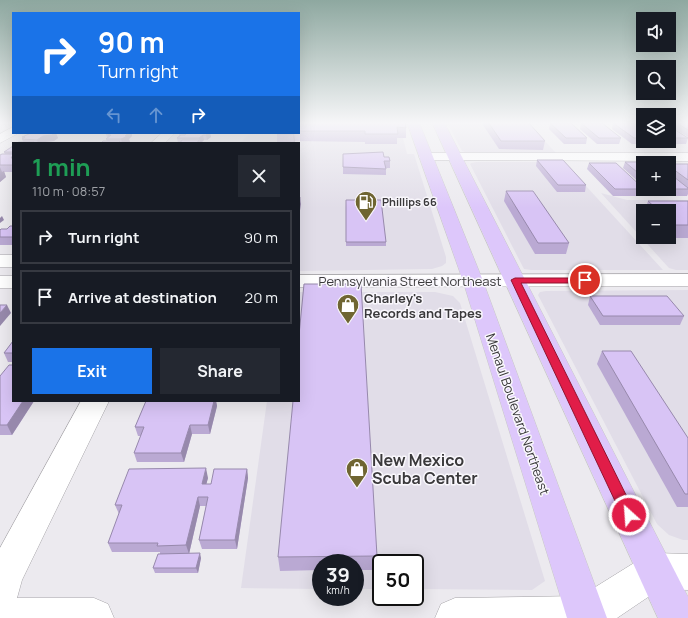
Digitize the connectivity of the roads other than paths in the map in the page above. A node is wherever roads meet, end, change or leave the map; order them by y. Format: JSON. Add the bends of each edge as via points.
{"nodes":[{"id":1,"x":423,"y":151,"type":"edge"},
{"id":2,"x":451,"y":151,"type":"edge"},
{"id":3,"x":688,"y":157,"type":"edge"},
{"id":4,"x":426,"y":158,"type":"junction"},
{"id":5,"x":454,"y":158,"type":"junction"},
{"id":6,"x":0,"y":261,"type":"edge"},
{"id":7,"x":12,"y":261,"type":"edge"},
{"id":8,"x":473,"y":280,"type":"junction"},
{"id":9,"x":515,"y":280,"type":"junction"},
{"id":10,"x":688,"y":280,"type":"edge"},
{"id":11,"x":300,"y":281,"type":"edge"},
{"id":12,"x":0,"y":282,"type":"edge"},
{"id":13,"x":12,"y":282,"type":"edge"},
{"id":14,"x":95,"y":402,"type":"edge"},
{"id":15,"x":672,"y":571,"type":"edge"},
{"id":16,"x":0,"y":592,"type":"edge"},
{"id":17,"x":0,"y":617,"type":"edge"},
{"id":18,"x":586,"y":617,"type":"edge"},
{"id":19,"x":94,"y":618,"type":"edge"},
{"id":20,"x":455,"y":618,"type":"edge"},
{"id":21,"x":678,"y":618,"type":"edge"}],
"edges":[{"from":1,"to":4,"type":"main road","name":"Menaul Boulevard Northeast"},
{"from":2,"to":5,"type":"main road"},
{"from":3,"to":5,"type":"street"},
{"from":4,"to":5,"type":"street"},
{"from":4,"to":8,"type":"main road","name":"Menaul Boulevard Northeast"},
{"from":5,"to":9,"type":"main road"},
{"from":6,"to":7,"type":"street"},
{"from":8,"to":9,"type":"street","name":"Pennsylvania Street Northeast"},
{"from":8,"to":11,"type":"street","name":"Pennsylvania Street Northeast"},
{"from":8,"to":18,"type":"main road","name":"Menaul Boulevard Northeast"},
{"from":9,"to":10,"type":"street","name":"Pennsylvania Street Northeast"},
{"from":9,"to":15,"type":"main road"},
{"from":12,"to":13,"type":"street"},
{"from":14,"to":16,"type":"street","via":[[4,577]]},
{"from":15,"to":18,"type":"street"},
{"from":15,"to":21,"type":"main road"},
{"from":17,"to":19,"type":"street"},
{"from":18,"to":20,"type":"street"}]}
